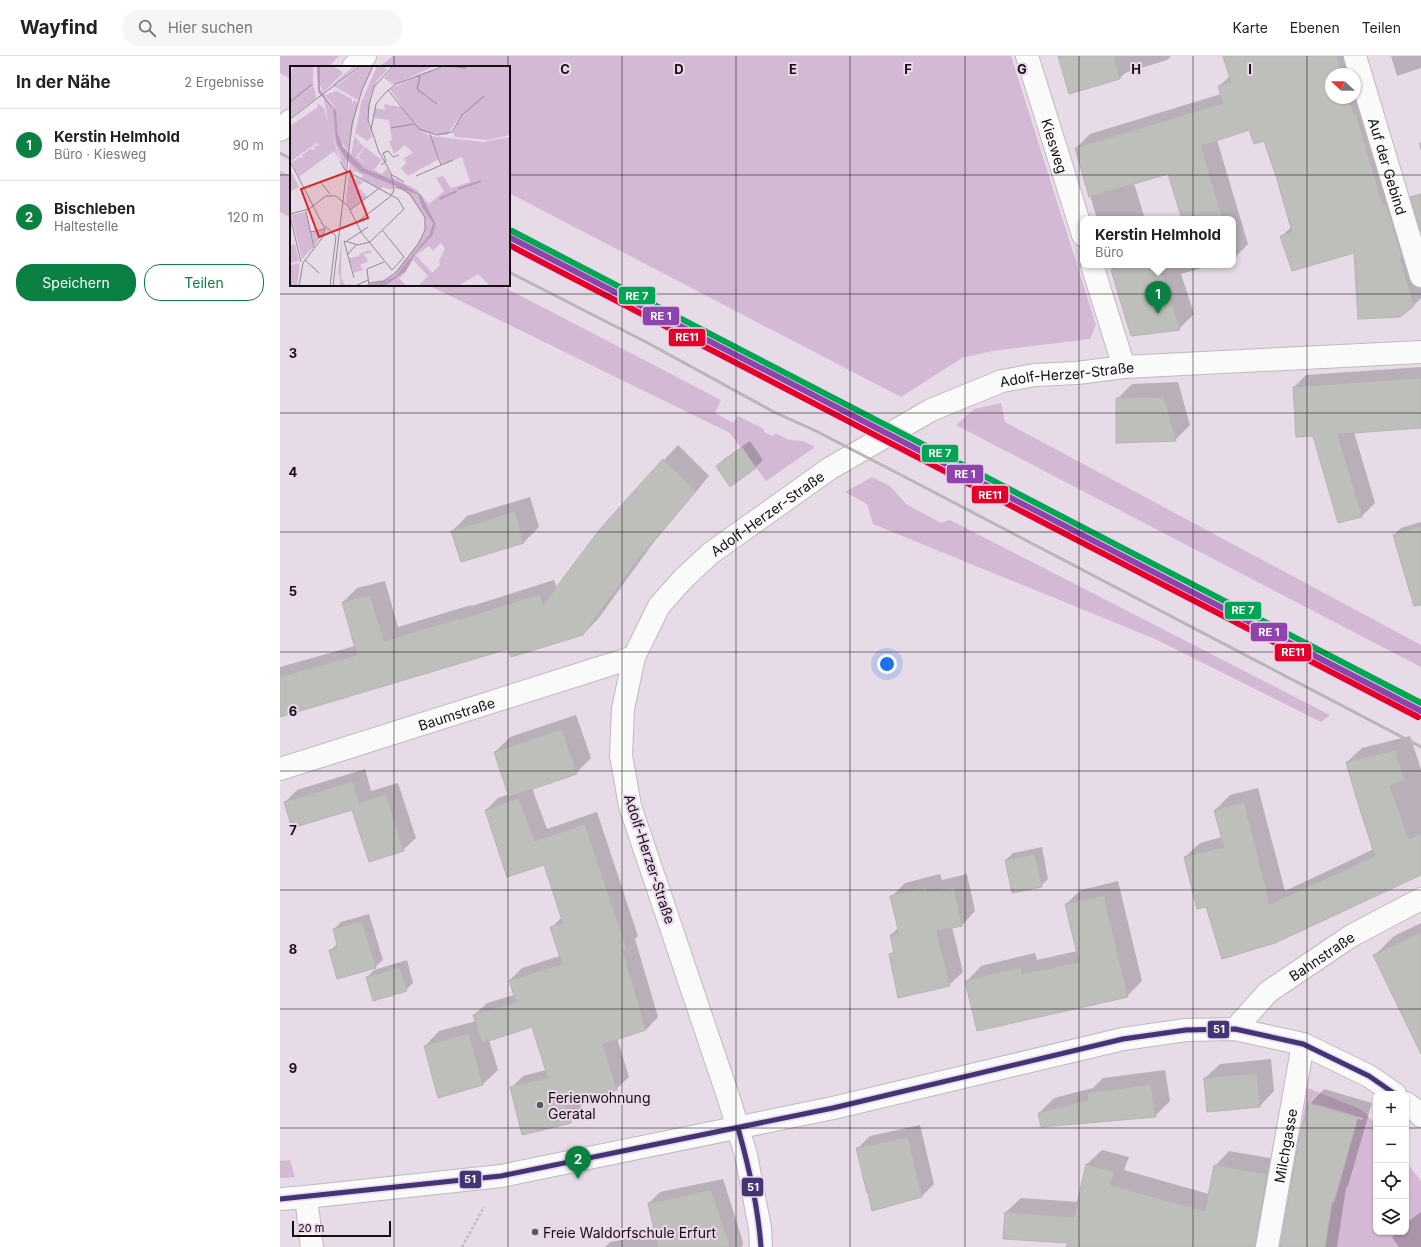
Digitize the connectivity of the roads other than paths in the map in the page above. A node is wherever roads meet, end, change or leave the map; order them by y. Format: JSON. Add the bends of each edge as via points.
{"nodes":[{"id":1,"x":365,"y":56,"type":"edge"},
{"id":2,"x":1027,"y":56,"type":"edge"},
{"id":3,"x":1355,"y":56,"type":"edge"},
{"id":4,"x":354,"y":66,"type":"edge"},
{"id":5,"x":290,"y":121,"type":"edge"},
{"id":6,"x":280,"y":130,"type":"edge"},
{"id":7,"x":1080,"y":225,"type":"edge"},
{"id":8,"x":1093,"y":268,"type":"edge"},
{"id":9,"x":1421,"y":276,"type":"edge"},
{"id":10,"x":1421,"y":352,"type":"edge"},
{"id":11,"x":1124,"y":367,"type":"junction"},
{"id":12,"x":634,"y":657,"type":"junction"},
{"id":13,"x":280,"y":769,"type":"edge"},
{"id":14,"x":1421,"y":899,"type":"edge"},
{"id":15,"x":1235,"y":1029,"type":"junction"},
{"id":16,"x":1302,"y":1044,"type":"junction"},
{"id":17,"x":1391,"y":1091,"type":"edge"},
{"id":18,"x":1409,"y":1105,"type":"edge"},
{"id":19,"x":1421,"y":1116,"type":"edge"},
{"id":20,"x":738,"y":1128,"type":"junction"},
{"id":21,"x":306,"y":1197,"type":"junction"},
{"id":22,"x":280,"y":1199,"type":"edge"},
{"id":23,"x":312,"y":1247,"type":"edge"},
{"id":24,"x":761,"y":1247,"type":"edge"},
{"id":25,"x":1267,"y":1247,"type":"edge"}],
"edges":[{"from":1,"to":4,"type":"street"},
{"from":2,"to":7,"type":"street","name":"Kiesweg"},
{"from":3,"to":9,"type":"street","name":"Auf der Gebind"},
{"from":5,"to":6,"type":"street"},
{"from":8,"to":11,"type":"street"},
{"from":10,"to":11,"type":"street","name":"Adolf-Herzer-Straße"},
{"from":11,"to":12,"type":"street","name":"Adolf-Herzer-Straße","via":[[1035,375],[1002,381],[931,410],[830,469],[711,553],[683,579],[659,606]]},
{"from":12,"to":13,"type":"street","name":"Baumstraße"},
{"from":12,"to":20,"type":"street","name":"Adolf-Herzer-Straße","via":[[623,709],[621,755],[630,806]]},
{"from":14,"to":15,"type":"street","name":"Bahnstraße","via":[[1350,936],[1268,992]]},
{"from":15,"to":16,"type":"street"},
{"from":15,"to":20,"type":"street","via":[[1186,1030],[1123,1039]]},
{"from":16,"to":17,"type":"street","via":[[1369,1076]]},
{"from":16,"to":25,"type":"street","name":"Milchgasse"},
{"from":18,"to":19,"type":"street"},
{"from":20,"to":21,"type":"street","via":[[501,1176]]},
{"from":20,"to":24,"type":"street","name":"Adolf-Herzer-Straße","via":[[746,1155],[760,1228]]},
{"from":21,"to":22,"type":"street"},
{"from":21,"to":23,"type":"street"}]}
